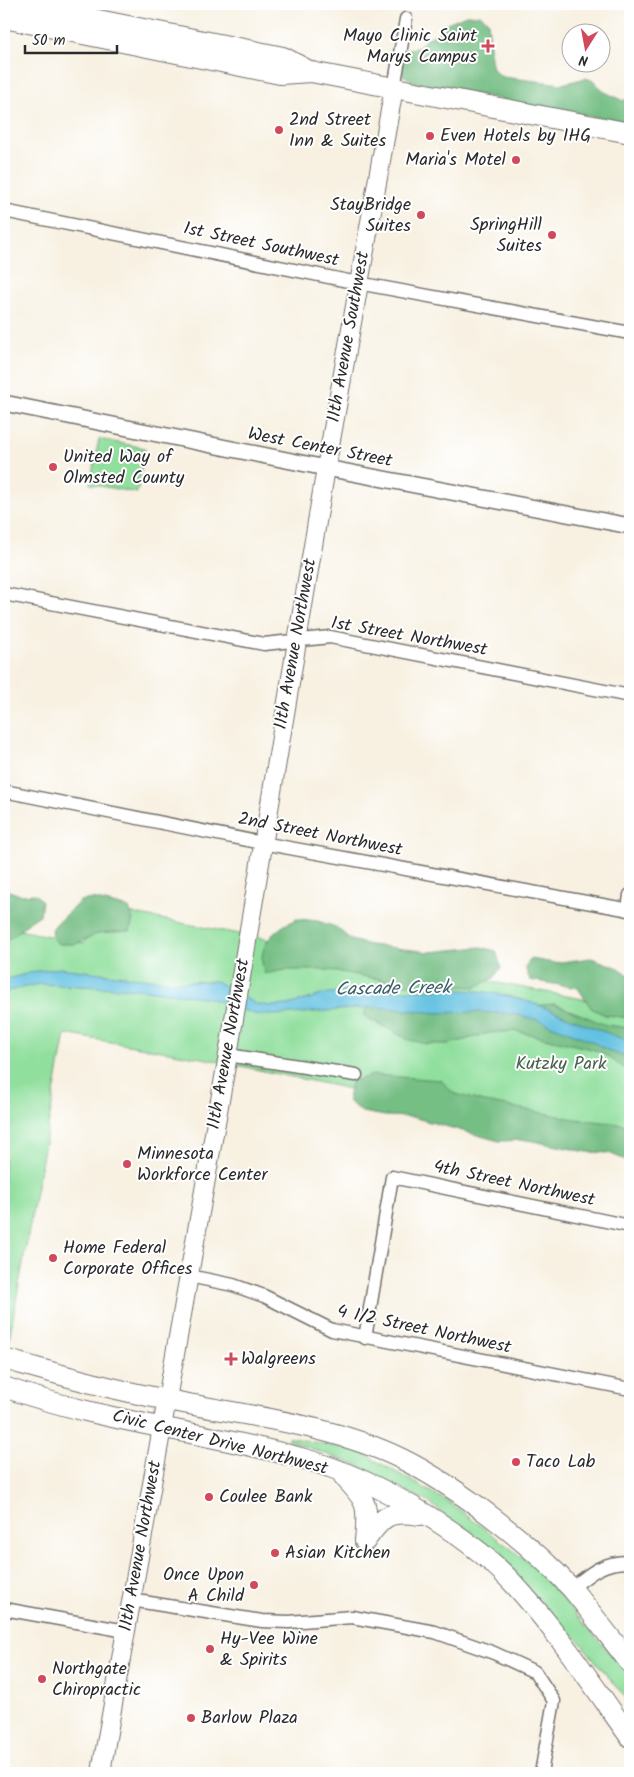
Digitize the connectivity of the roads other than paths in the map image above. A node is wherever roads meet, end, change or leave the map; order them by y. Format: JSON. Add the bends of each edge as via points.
{"nodes":[{"id":1,"x":18,"y":4,"type":"edge"},
{"id":2,"x":44,"y":13,"type":"edge"},
{"id":3,"x":4,"y":18,"type":"edge"},
{"id":4,"x":406,"y":19,"type":"dead end"},
{"id":5,"x":394,"y":88,"type":"junction"},
{"id":6,"x":630,"y":133,"type":"edge"},
{"id":7,"x":4,"y":210,"type":"edge"},
{"id":8,"x":358,"y":283,"type":"junction"},
{"id":9,"x":630,"y":333,"type":"edge"},
{"id":10,"x":4,"y":403,"type":"edge"},
{"id":11,"x":326,"y":468,"type":"junction"},
{"id":12,"x":630,"y":526,"type":"edge"},
{"id":13,"x":4,"y":594,"type":"edge"},
{"id":14,"x":297,"y":641,"type":"junction"},
{"id":15,"x":630,"y":696,"type":"edge"},
{"id":16,"x":4,"y":791,"type":"edge"},
{"id":17,"x":262,"y":843,"type":"junction"},
{"id":18,"x":630,"y":895,"type":"edge"},
{"id":19,"x":629,"y":910,"type":"edge"},
{"id":20,"x":228,"y":1055,"type":"junction"},
{"id":21,"x":356,"y":1075,"type":"dead end"},
{"id":22,"x":630,"y":1226,"type":"edge"},
{"id":23,"x":189,"y":1276,"type":"junction"},
{"id":24,"x":365,"y":1338,"type":"junction"},
{"id":25,"x":4,"y":1359,"type":"edge"},
{"id":26,"x":4,"y":1387,"type":"edge"},
{"id":27,"x":630,"y":1389,"type":"edge"},
{"id":28,"x":166,"y":1400,"type":"junction"},
{"id":29,"x":162,"y":1428,"type":"junction"},
{"id":30,"x":339,"y":1472,"type":"junction"},
{"id":31,"x":425,"y":1515,"type":"junction"},
{"id":32,"x":630,"y":1562,"type":"edge"},
{"id":33,"x":571,"y":1589,"type":"junction"},
{"id":34,"x":131,"y":1600,"type":"junction"},
{"id":35,"x":4,"y":1608,"type":"edge"},
{"id":36,"x":126,"y":1631,"type":"junction"},
{"id":37,"x":630,"y":1663,"type":"edge"},
{"id":38,"x":630,"y":1737,"type":"edge"},
{"id":39,"x":543,"y":1767,"type":"edge"},
{"id":40,"x":100,"y":1771,"type":"edge"},
{"id":41,"x":549,"y":1773,"type":"edge"}],
"edges":[{"from":1,"to":2,"type":"main road"},
{"from":2,"to":3,"type":"main road"},
{"from":2,"to":5,"type":"main road","via":[[280,74],[311,72]]},
{"from":4,"to":5,"type":"street"},
{"from":5,"to":6,"type":"main road"},
{"from":5,"to":8,"type":"main road","name":"11th Avenue Southwest"},
{"from":7,"to":8,"type":"street","name":"1st Street Southwest"},
{"from":8,"to":9,"type":"street","name":"1st Street Southwest"},
{"from":8,"to":11,"type":"main road","name":"11th Avenue Southwest"},
{"from":10,"to":11,"type":"street","name":"West Center Street"},
{"from":11,"to":12,"type":"street","name":"West Center Street"},
{"from":11,"to":14,"type":"main road","name":"11th Avenue Northwest"},
{"from":13,"to":14,"type":"street","name":"1st Street Northwest","via":[[264,644]]},
{"from":14,"to":15,"type":"street","name":"1st Street Northwest","via":[[330,637]]},
{"from":14,"to":17,"type":"main road","name":"11th Avenue Northwest"},
{"from":16,"to":17,"type":"street","name":"2nd Street Northwest"},
{"from":17,"to":19,"type":"street","name":"2nd Street Northwest"},
{"from":17,"to":20,"type":"main road","name":"11th Avenue Northwest"},
{"from":18,"to":19,"type":"street"},
{"from":20,"to":21,"type":"street"},
{"from":20,"to":23,"type":"main road","name":"11th Avenue Northwest"},
{"from":22,"to":24,"type":"street","name":"4th Street Northwest","via":[[392,1177]]},
{"from":23,"to":24,"type":"street","name":"4 1/2 Street Northwest","via":[[234,1285],[264,1296],[332,1330]]},
{"from":23,"to":28,"type":"main road","name":"11th Avenue Northwest"},
{"from":24,"to":27,"type":"street","name":"4 1/2 Street Northwest"},
{"from":25,"to":28,"type":"main road","name":"Civic Center Drive Northwest"},
{"from":26,"to":29,"type":"main road","name":"Civic Center Drive Northwest"},
{"from":28,"to":29,"type":"main road","name":"11th Avenue Northwest"},
{"from":28,"to":33,"type":"main road","name":"Civic Center Drive Northwest","via":[[352,1439],[402,1459],[493,1519]]},
{"from":29,"to":30,"type":"main road","name":"Civic Center Drive Northwest","via":[[310,1460]]},
{"from":29,"to":34,"type":"main road","name":"11th Avenue Northwest"},
{"from":30,"to":31,"type":"main road","name":"Civic Center Drive Northwest"},
{"from":30,"to":31,"type":"main road","via":[[362,1497],[367,1511],[365,1541],[390,1514]]},
{"from":31,"to":38,"type":"main road","name":"Civic Center Drive Northwest","via":[[465,1542],[510,1580],[545,1620]]},
{"from":32,"to":33,"type":"street","via":[[600,1566]]},
{"from":33,"to":37,"type":"main road","name":"Civic Center Drive Northwest"},
{"from":34,"to":36,"type":"main road","name":"11th Avenue Northwest"},
{"from":34,"to":39,"type":"street","via":[[262,1621],[352,1616],[435,1632],[458,1640],[535,1672],[554,1701]]},
{"from":35,"to":36,"type":"street"},
{"from":36,"to":40,"type":"main road","name":"11th Avenue Northwest"},
{"from":39,"to":41,"type":"street"}]}
